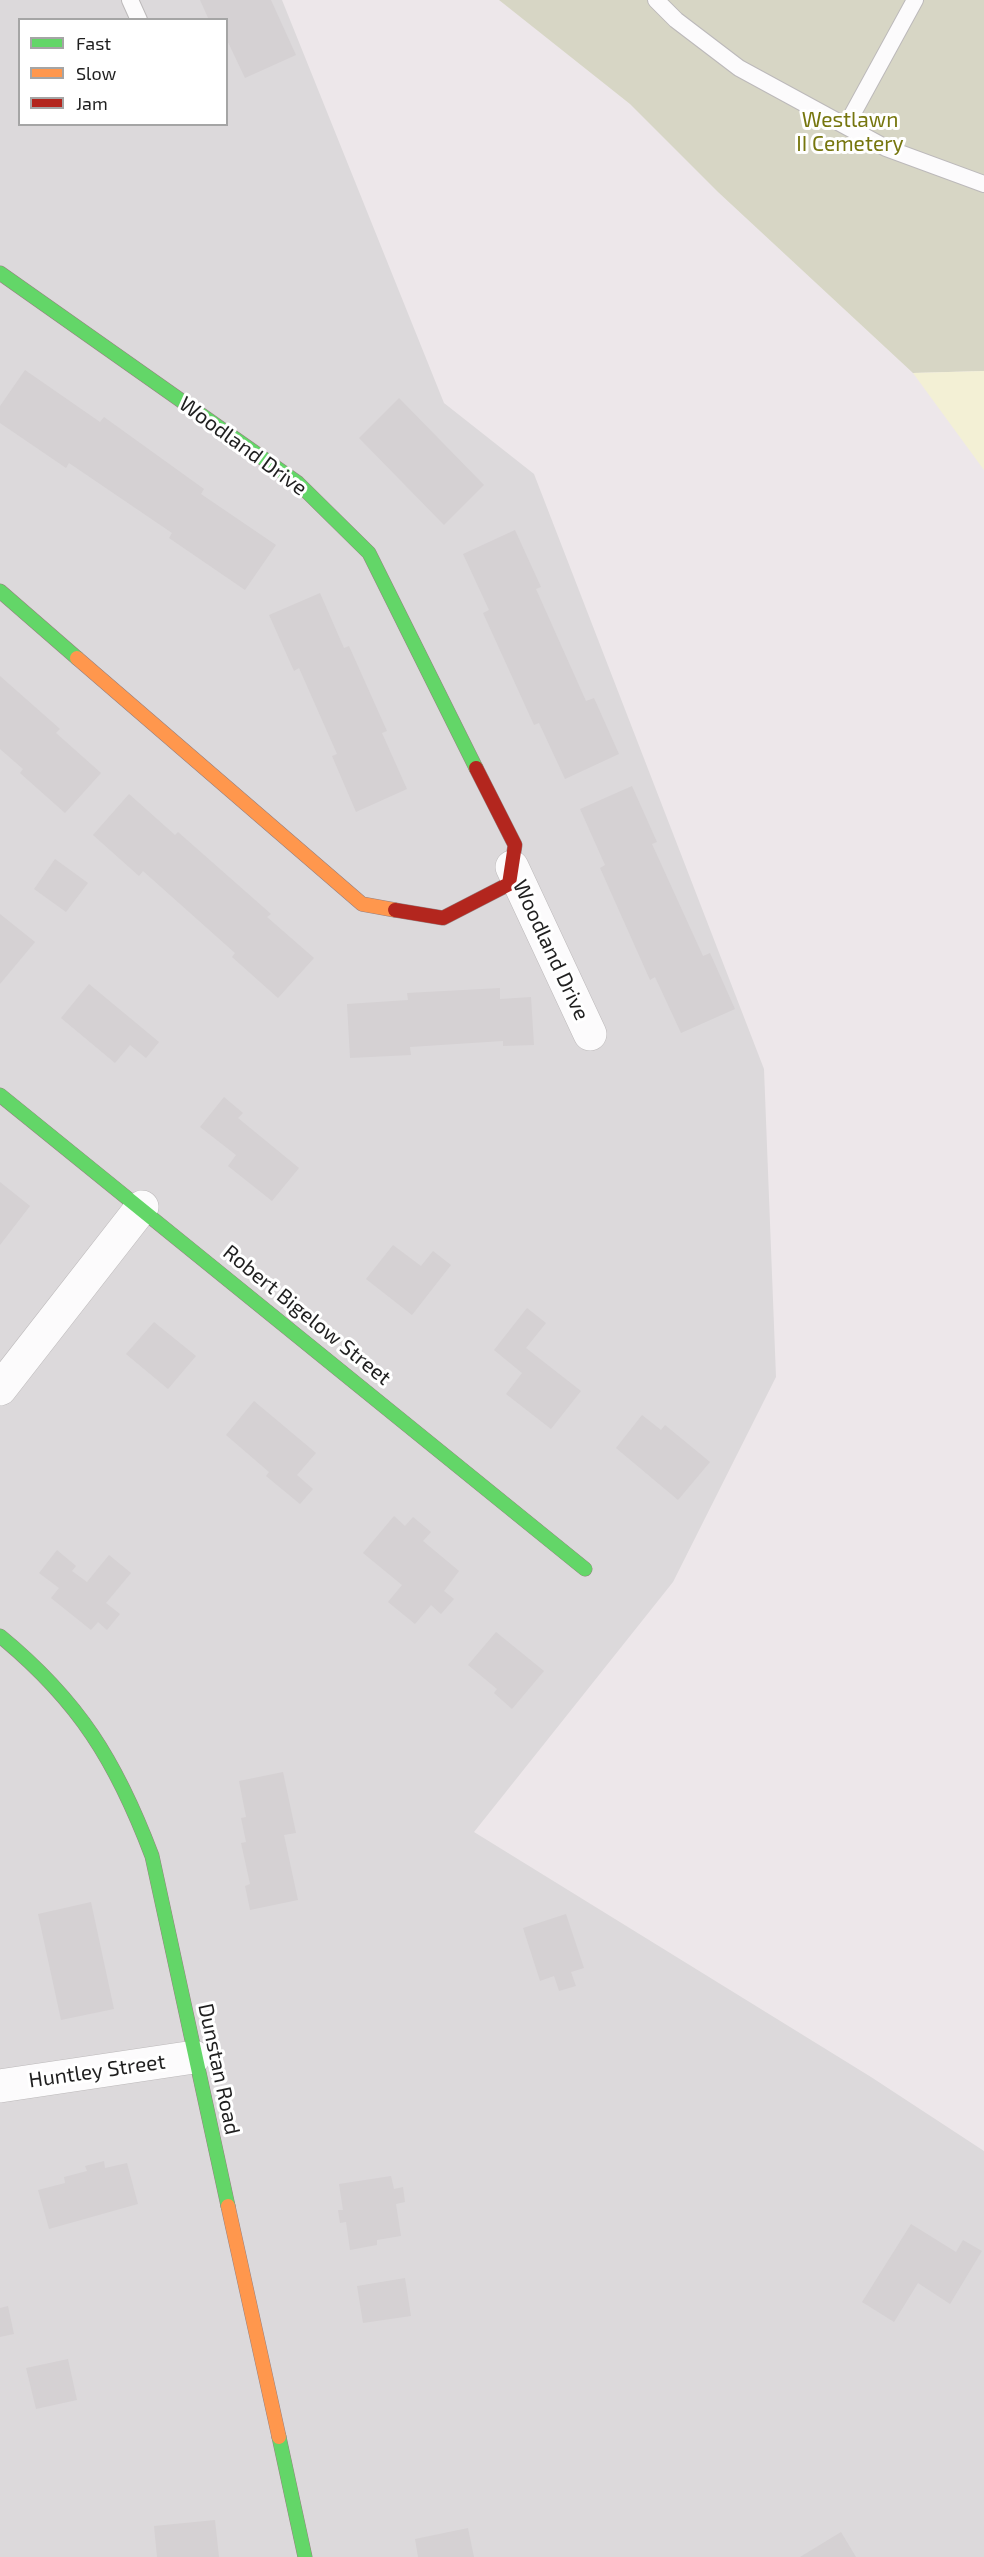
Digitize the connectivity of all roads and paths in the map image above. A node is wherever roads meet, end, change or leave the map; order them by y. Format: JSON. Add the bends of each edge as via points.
{"nodes":[{"id":1,"x":130,"y":0,"type":"edge"},
{"id":2,"x":656,"y":0,"type":"edge"},
{"id":3,"x":915,"y":0,"type":"edge"},
{"id":4,"x":138,"y":18,"type":"edge"},
{"id":5,"x":846,"y":126,"type":"junction"},
{"id":6,"x":984,"y":184,"type":"edge"},
{"id":7,"x":0,"y":273,"type":"edge"},
{"id":8,"x":0,"y":591,"type":"edge"},
{"id":9,"x":512,"y":867,"type":"junction"},
{"id":10,"x":590,"y":1034,"type":"dead end"},
{"id":11,"x":0,"y":1095,"type":"edge"},
{"id":12,"x":142,"y":1207,"type":"junction"},
{"id":13,"x":0,"y":1389,"type":"edge"},
{"id":14,"x":585,"y":1569,"type":"dead end"},
{"id":15,"x":0,"y":1636,"type":"edge"},
{"id":16,"x":194,"y":2057,"type":"junction"},
{"id":17,"x":0,"y":2086,"type":"edge"},
{"id":18,"x":304,"y":2557,"type":"edge"}],
"edges":[{"from":1,"to":4,"type":"lane"},
{"from":2,"to":5,"type":"lane","via":[[739,68]]},
{"from":3,"to":5,"type":"lane"},
{"from":5,"to":6,"type":"lane","via":[[886,148]]},
{"from":7,"to":9,"type":"street","name":"Woodland Drive","via":[[298,483],[369,553],[515,845]]},
{"from":8,"to":9,"type":"street","name":"Woodland Drive","via":[[362,904],[443,918],[509,884]]},
{"from":9,"to":10,"type":"street","name":"Woodland Drive"},
{"from":11,"to":12,"type":"street","name":"Robert Bigelow Street"},
{"from":12,"to":13,"type":"street"},
{"from":12,"to":14,"type":"street","name":"Robert Bigelow Street"},
{"from":15,"to":16,"type":"street","name":"Dunstan Road","via":[[76,1707],[131,1801],[152,1856]]},
{"from":16,"to":17,"type":"street","name":"Huntley Street"},
{"from":16,"to":18,"type":"street","name":"Dunstan Road"}]}
